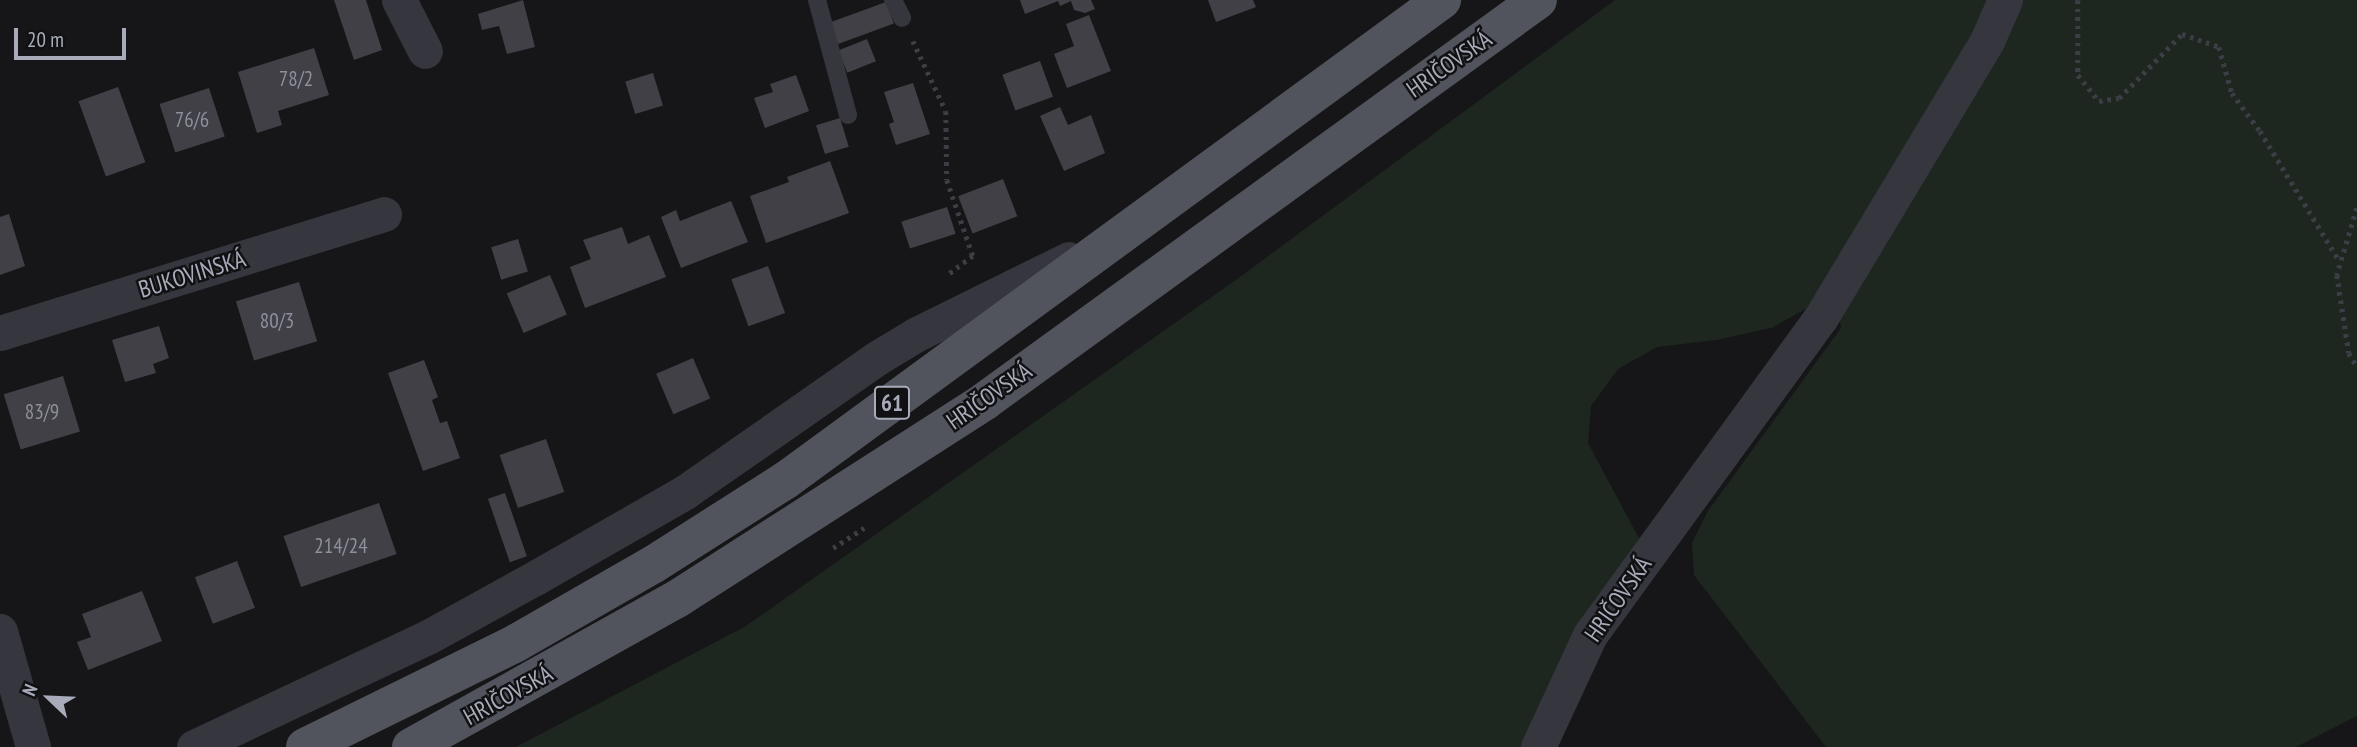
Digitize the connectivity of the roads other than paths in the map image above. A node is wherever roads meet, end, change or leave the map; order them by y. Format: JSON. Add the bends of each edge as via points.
{"nodes":[{"id":1,"x":400,"y":0,"type":"edge"},
{"id":2,"x":817,"y":0,"type":"edge"},
{"id":3,"x":892,"y":0,"type":"edge"},
{"id":4,"x":1442,"y":0,"type":"edge"},
{"id":5,"x":1538,"y":0,"type":"edge"},
{"id":6,"x":2005,"y":0,"type":"edge"},
{"id":7,"x":902,"y":18,"type":"road end"},
{"id":8,"x":425,"y":51,"type":"dead end"},
{"id":9,"x":848,"y":115,"type":"dead end"},
{"id":10,"x":384,"y":214,"type":"dead end"},
{"id":11,"x":1118,"y":234,"type":"junction"},
{"id":12,"x":0,"y":333,"type":"edge"},
{"id":13,"x":0,"y":631,"type":"edge"},
{"id":14,"x":33,"y":747,"type":"edge"},
{"id":15,"x":194,"y":747,"type":"edge"},
{"id":16,"x":305,"y":747,"type":"edge"},
{"id":17,"x":411,"y":747,"type":"edge"},
{"id":18,"x":1538,"y":747,"type":"edge"}],
"edges":[{"from":1,"to":8,"type":"street"},
{"from":2,"to":9,"type":"lane"},
{"from":3,"to":7,"type":"lane"},
{"from":4,"to":11,"type":"main road","name":"HRIČOVSKÁ","number":"61"},
{"from":5,"to":17,"type":"main road","name":"HRIČOVSKÁ","number":"61","via":[[985,401],[677,599]]},
{"from":6,"to":18,"type":"street","name":"HRIČOVSKÁ","via":[[1987,41],[1820,319],[1590,635]]},
{"from":10,"to":12,"type":"street","name":"BUKOVINSKÁ"},
{"from":11,"to":15,"type":"street","name":"HRIČOVSKÁ","via":[[917,334],[685,492],[428,638]]},
{"from":11,"to":16,"type":"main road","name":"HRIČOVSKÁ","number":"61","via":[[786,480],[654,564],[516,643]]},
{"from":13,"to":14,"type":"street"}]}
